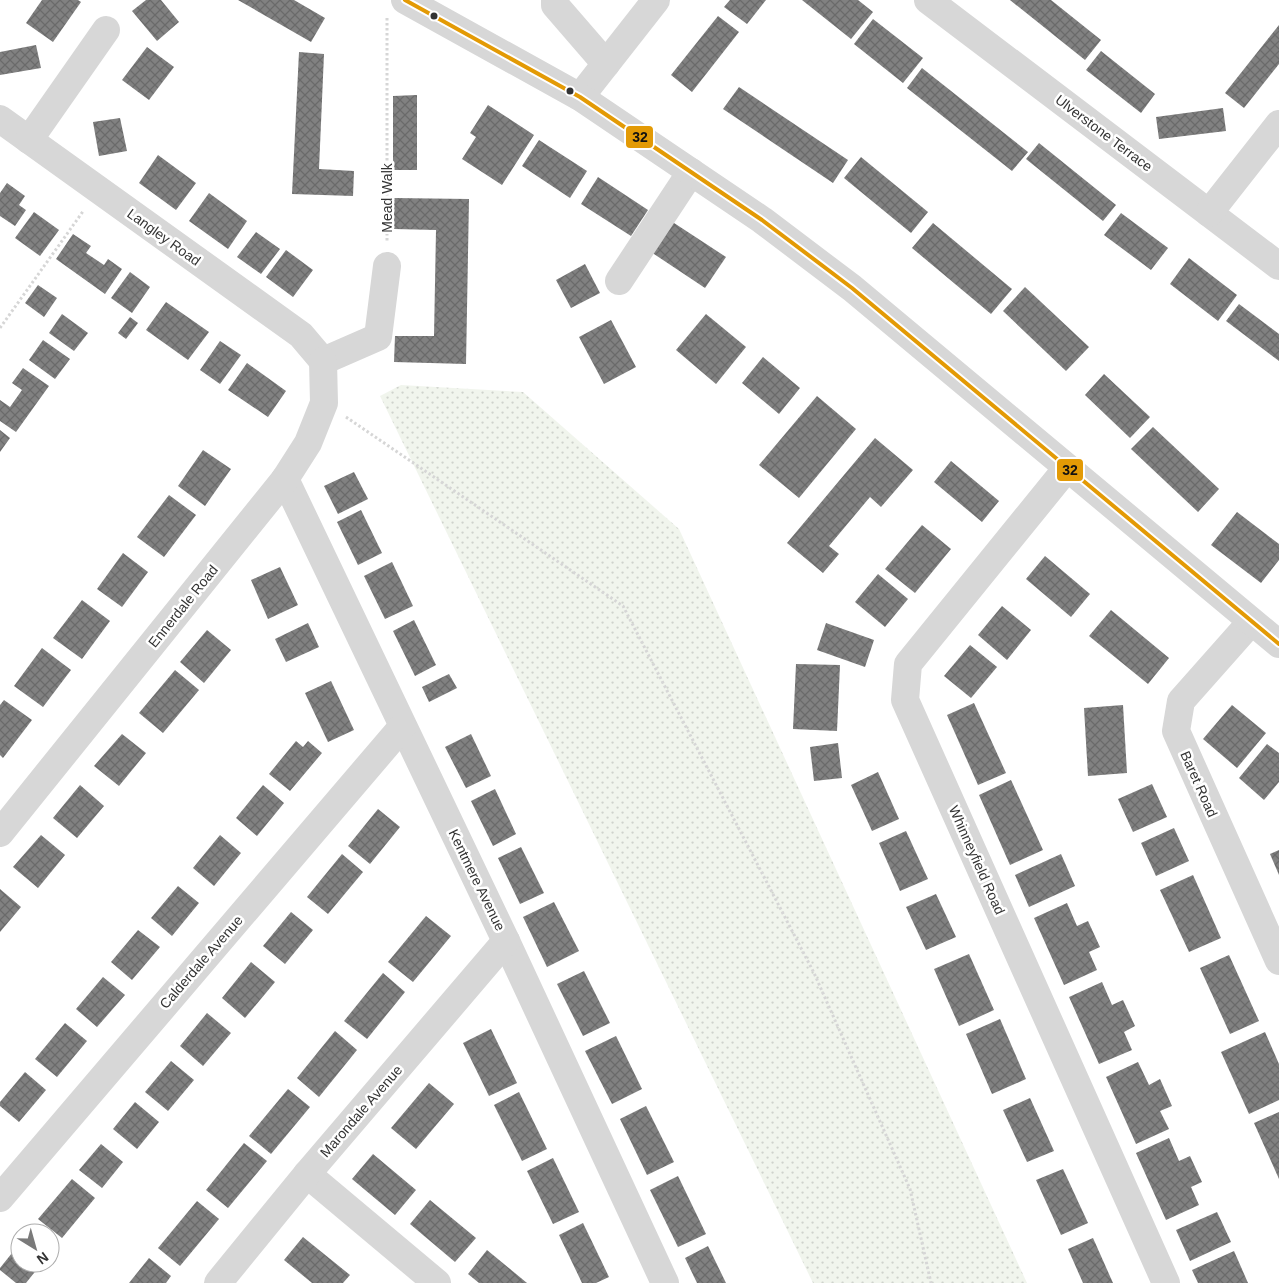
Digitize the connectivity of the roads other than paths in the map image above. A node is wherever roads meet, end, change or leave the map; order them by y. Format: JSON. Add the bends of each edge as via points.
{"nodes":[{"id":1,"x":555,"y":0,"type":"edge"},
{"id":2,"x":656,"y":0,"type":"edge"},
{"id":3,"x":928,"y":0,"type":"edge"},
{"id":4,"x":396,"y":5,"type":"edge"},
{"id":5,"x":106,"y":30,"type":"dead end"},
{"id":6,"x":606,"y":64,"type":"junction"},
{"id":7,"x":580,"y":97,"type":"junction"},
{"id":8,"x":0,"y":119,"type":"edge"},
{"id":9,"x":1279,"y":124,"type":"edge"},
{"id":10,"x":29,"y":140,"type":"junction"},
{"id":11,"x":691,"y":172,"type":"junction"},
{"id":12,"x":1209,"y":213,"type":"junction"},
{"id":13,"x":387,"y":266,"type":"road end"},
{"id":14,"x":1279,"y":266,"type":"edge"},
{"id":15,"x":619,"y":281,"type":"dead end"},
{"id":16,"x":323,"y":361,"type":"junction"},
{"id":17,"x":1067,"y":468,"type":"junction"},
{"id":18,"x":285,"y":479,"type":"junction"},
{"id":19,"x":1252,"y":622,"type":"junction"},
{"id":20,"x":1279,"y":644,"type":"edge"},
{"id":21,"x":402,"y":727,"type":"junction"},
{"id":22,"x":0,"y":833,"type":"edge"},
{"id":23,"x":506,"y":941,"type":"junction"},
{"id":24,"x":1279,"y":961,"type":"edge"},
{"id":25,"x":307,"y":1174,"type":"junction"},
{"id":26,"x":0,"y":1198,"type":"edge"},
{"id":27,"x":218,"y":1283,"type":"edge"},
{"id":28,"x":437,"y":1283,"type":"edge"},
{"id":29,"x":665,"y":1283,"type":"edge"},
{"id":30,"x":1166,"y":1283,"type":"edge"}],
"edges":[{"from":1,"to":6,"type":"street","via":[[555,5]]},
{"from":2,"to":6,"type":"street"},
{"from":3,"to":12,"type":"street","name":"Ulverstone Terrace"},
{"from":4,"to":7,"type":"street"},
{"from":5,"to":10,"type":"street"},
{"from":6,"to":7,"type":"street"},
{"from":7,"to":11,"type":"street"},
{"from":8,"to":10,"type":"street","name":"Langley Road"},
{"from":9,"to":12,"type":"street"},
{"from":10,"to":16,"type":"street","name":"Langley Road","via":[[301,335]]},
{"from":11,"to":15,"type":"street"},
{"from":11,"to":17,"type":"street","via":[[762,220],[852,288]]},
{"from":12,"to":14,"type":"street","name":"Ulverstone Terrace"},
{"from":13,"to":16,"type":"street","via":[[378,337]]},
{"from":16,"to":18,"type":"street","name":"Ennerdale Road","via":[[324,403],[308,443]]},
{"from":17,"to":19,"type":"street"},
{"from":17,"to":30,"type":"street","name":"Whinneyfield Road","via":[[908,664],[905,700]]},
{"from":18,"to":21,"type":"street","name":"Kentmere Avenue"},
{"from":18,"to":22,"type":"street","name":"Ennerdale Road"},
{"from":19,"to":20,"type":"street"},
{"from":19,"to":24,"type":"street","name":"Baret Road","via":[[1181,701],[1176,731]]},
{"from":21,"to":23,"type":"street","name":"Kentmere Avenue"},
{"from":21,"to":26,"type":"street","name":"Calderdale Avenue"},
{"from":23,"to":25,"type":"street","name":"Marondale Avenue"},
{"from":23,"to":29,"type":"street","name":"Kentmere Avenue"},
{"from":25,"to":27,"type":"street","name":"Marondale Avenue"},
{"from":25,"to":28,"type":"street"}]}
